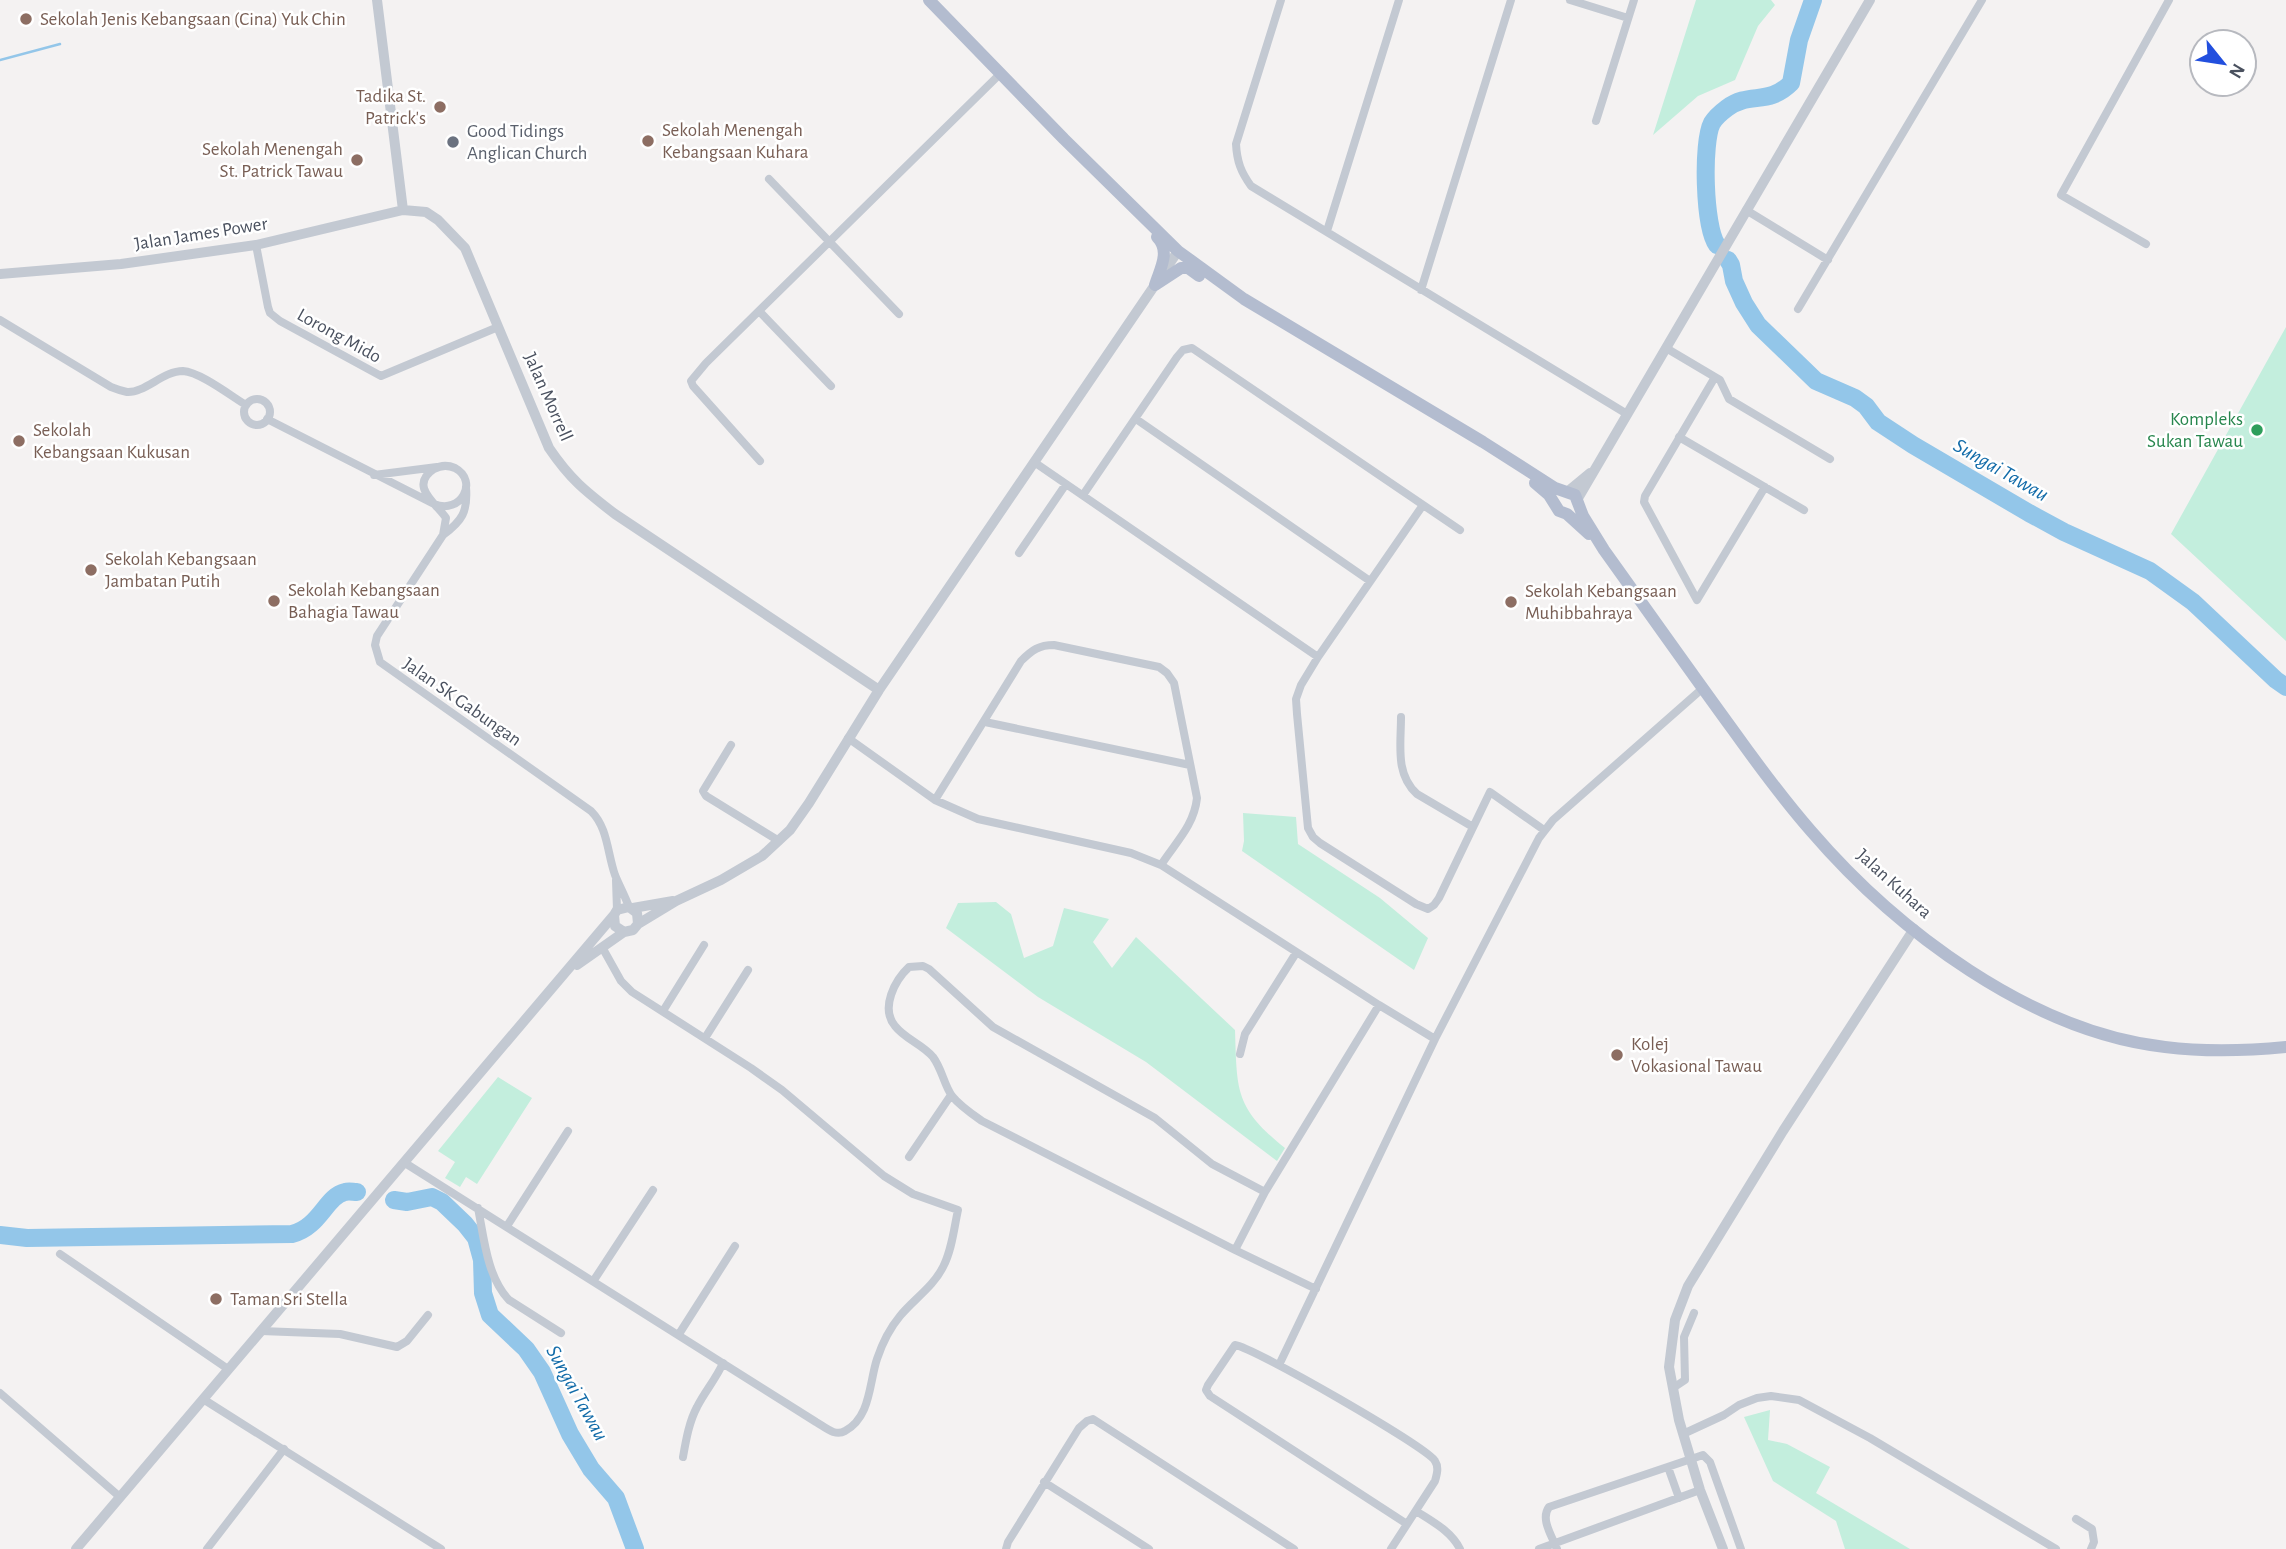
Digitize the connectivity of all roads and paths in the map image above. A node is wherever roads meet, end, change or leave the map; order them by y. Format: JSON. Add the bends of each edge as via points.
{"nodes":[{"id":1,"x":377,"y":0,"type":"edge"},
{"id":2,"x":929,"y":0,"type":"edge"},
{"id":3,"x":1281,"y":0,"type":"edge"},
{"id":4,"x":1399,"y":0,"type":"edge"},
{"id":5,"x":1511,"y":0,"type":"edge"},
{"id":6,"x":1570,"y":0,"type":"edge"},
{"id":7,"x":1634,"y":0,"type":"edge"},
{"id":8,"x":1870,"y":0,"type":"edge"},
{"id":9,"x":1982,"y":0,"type":"edge"},
{"id":10,"x":2169,"y":0,"type":"edge"},
{"id":11,"x":1628,"y":18,"type":"junction"},
{"id":12,"x":1001,"y":73,"type":"junction"},
{"id":13,"x":1596,"y":121,"type":"dead end"},
{"id":14,"x":769,"y":179,"type":"dead end"},
{"id":15,"x":403,"y":210,"type":"junction"},
{"id":16,"x":1746,"y":210,"type":"junction"},
{"id":17,"x":1150,"y":226,"type":"junction"},
{"id":18,"x":1327,"y":231,"type":"junction"},
{"id":19,"x":829,"y":242,"type":"junction"},
{"id":20,"x":2146,"y":244,"type":"dead end"},
{"id":21,"x":256,"y":245,"type":"junction"},
{"id":22,"x":1178,"y":251,"type":"junction"},
{"id":23,"x":1828,"y":260,"type":"junction"},
{"id":24,"x":0,"y":274,"type":"edge"},
{"id":25,"x":1155,"y":285,"type":"junction"},
{"id":26,"x":1421,"y":290,"type":"junction"},
{"id":27,"x":1244,"y":299,"type":"junction"},
{"id":28,"x":1798,"y":309,"type":"dead end"},
{"id":29,"x":759,"y":311,"type":"junction"},
{"id":30,"x":899,"y":314,"type":"dead end"},
{"id":31,"x":0,"y":320,"type":"edge"},
{"id":32,"x":498,"y":327,"type":"junction"},
{"id":33,"x":1666,"y":348,"type":"junction"},
{"id":34,"x":1714,"y":377,"type":"junction"},
{"id":35,"x":831,"y":386,"type":"dead end"},
{"id":36,"x":246,"y":405,"type":"junction"},
{"id":37,"x":1627,"y":414,"type":"junction"},
{"id":38,"x":267,"y":419,"type":"junction"},
{"id":39,"x":1136,"y":419,"type":"junction"},
{"id":40,"x":1679,"y":437,"type":"junction"},
{"id":41,"x":1830,"y":459,"type":"dead end"},
{"id":42,"x":760,"y":461,"type":"dead end"},
{"id":43,"x":1034,"y":462,"type":"junction"},
{"id":44,"x":1517,"y":466,"type":"junction"},
{"id":45,"x":438,"y":467,"type":"junction"},
{"id":46,"x":374,"y":475,"type":"junction"},
{"id":47,"x":1066,"y":484,"type":"junction"},
{"id":48,"x":466,"y":487,"type":"junction"},
{"id":49,"x":1765,"y":487,"type":"junction"},
{"id":50,"x":1083,"y":495,"type":"junction"},
{"id":51,"x":1571,"y":497,"type":"junction"},
{"id":52,"x":1556,"y":503,"type":"junction"},
{"id":53,"x":434,"y":504,"type":"junction"},
{"id":54,"x":1423,"y":505,"type":"junction"},
{"id":55,"x":1804,"y":510,"type":"dead end"},
{"id":56,"x":1567,"y":514,"type":"junction"},
{"id":57,"x":1460,"y":530,"type":"dead end"},
{"id":58,"x":443,"y":535,"type":"junction"},
{"id":59,"x":1604,"y":550,"type":"junction"},
{"id":60,"x":1019,"y":553,"type":"dead end"},
{"id":61,"x":1370,"y":581,"type":"junction"},
{"id":62,"x":1318,"y":657,"type":"junction"},
{"id":63,"x":1703,"y":688,"type":"junction"},
{"id":64,"x":879,"y":690,"type":"junction"},
{"id":65,"x":1401,"y":717,"type":"dead end"},
{"id":66,"x":985,"y":722,"type":"junction"},
{"id":67,"x":848,"y":738,"type":"junction"},
{"id":68,"x":731,"y":745,"type":"dead end"},
{"id":69,"x":1190,"y":765,"type":"junction"},
{"id":70,"x":935,"y":800,"type":"junction"},
{"id":71,"x":1472,"y":827,"type":"junction"},
{"id":72,"x":1544,"y":830,"type":"junction"},
{"id":73,"x":779,"y":841,"type":"junction"},
{"id":74,"x":1161,"y":865,"type":"junction"},
{"id":75,"x":615,"y":874,"type":"junction"},
{"id":76,"x":676,"y":901,"type":"junction"},
{"id":77,"x":631,"y":908,"type":"junction"},
{"id":78,"x":616,"y":913,"type":"junction"},
{"id":79,"x":638,"y":924,"type":"junction"},
{"id":80,"x":1914,"y":929,"type":"junction"},
{"id":81,"x":624,"y":932,"type":"junction"},
{"id":82,"x":705,"y":945,"type":"dead end"},
{"id":83,"x":602,"y":947,"type":"junction"},
{"id":84,"x":1296,"y":953,"type":"junction"},
{"id":85,"x":748,"y":970,"type":"dead end"},
{"id":86,"x":561,"y":977,"type":"junction"},
{"id":87,"x":1379,"y":1005,"type":"junction"},
{"id":88,"x":663,"y":1011,"type":"junction"},
{"id":89,"x":705,"y":1038,"type":"junction"},
{"id":90,"x":1435,"y":1039,"type":"junction"},
{"id":91,"x":2286,"y":1047,"type":"edge"},
{"id":92,"x":1240,"y":1054,"type":"dead end"},
{"id":93,"x":951,"y":1095,"type":"junction"},
{"id":94,"x":568,"y":1131,"type":"dead end"},
{"id":95,"x":909,"y":1157,"type":"dead end"},
{"id":96,"x":405,"y":1163,"type":"junction"},
{"id":97,"x":653,"y":1190,"type":"dead end"},
{"id":98,"x":1265,"y":1192,"type":"junction"},
{"id":99,"x":478,"y":1208,"type":"junction"},
{"id":100,"x":507,"y":1226,"type":"junction"},
{"id":101,"x":735,"y":1246,"type":"dead end"},
{"id":102,"x":1235,"y":1250,"type":"junction"},
{"id":103,"x":60,"y":1254,"type":"dead end"},
{"id":104,"x":594,"y":1280,"type":"junction"},
{"id":105,"x":1316,"y":1289,"type":"junction"},
{"id":106,"x":1694,"y":1313,"type":"dead end"},
{"id":107,"x":428,"y":1315,"type":"dead end"},
{"id":108,"x":261,"y":1331,"type":"junction"},
{"id":109,"x":561,"y":1333,"type":"dead end"},
{"id":110,"x":679,"y":1335,"type":"junction"},
{"id":111,"x":723,"y":1363,"type":"junction"},
{"id":112,"x":1279,"y":1365,"type":"junction"},
{"id":113,"x":228,"y":1369,"type":"junction"},
{"id":114,"x":1673,"y":1388,"type":"junction"},
{"id":115,"x":0,"y":1393,"type":"edge"},
{"id":116,"x":202,"y":1399,"type":"junction"},
{"id":117,"x":1683,"y":1434,"type":"junction"},
{"id":118,"x":284,"y":1449,"type":"junction"},
{"id":119,"x":683,"y":1457,"type":"dead end"},
{"id":120,"x":1690,"y":1460,"type":"junction"},
{"id":121,"x":1668,"y":1467,"type":"junction"},
{"id":122,"x":1044,"y":1482,"type":"junction"},
{"id":123,"x":1700,"y":1490,"type":"junction"},
{"id":124,"x":120,"y":1497,"type":"junction"},
{"id":125,"x":1679,"y":1498,"type":"junction"},
{"id":126,"x":1416,"y":1511,"type":"junction"},
{"id":127,"x":2077,"y":1519,"type":"dead end"},
{"id":128,"x":1407,"y":1524,"type":"junction"},
{"id":129,"x":1556,"y":1547,"type":"edge"},
{"id":130,"x":76,"y":1549,"type":"edge"},
{"id":131,"x":207,"y":1549,"type":"edge"},
{"id":132,"x":441,"y":1549,"type":"edge"},
{"id":133,"x":1006,"y":1549,"type":"edge"},
{"id":134,"x":1149,"y":1549,"type":"edge"},
{"id":135,"x":1294,"y":1549,"type":"edge"},
{"id":136,"x":1391,"y":1549,"type":"edge"},
{"id":137,"x":1460,"y":1549,"type":"edge"},
{"id":138,"x":1539,"y":1549,"type":"edge"},
{"id":139,"x":1723,"y":1549,"type":"edge"},
{"id":140,"x":1741,"y":1549,"type":"edge"},
{"id":141,"x":2056,"y":1549,"type":"edge"},
{"id":142,"x":2091,"y":1549,"type":"edge"}],
"edges":[{"from":1,"to":15,"type":"street"},
{"from":2,"to":12,"type":"main road"},
{"from":3,"to":18,"type":"street","via":[[1236,144],[1237,159],[1251,186]]},
{"from":4,"to":18,"type":"street"},
{"from":5,"to":26,"type":"street"},
{"from":6,"to":11,"type":"street"},
{"from":7,"to":11,"type":"street"},
{"from":8,"to":16,"type":"street"},
{"from":9,"to":23,"type":"street"},
{"from":10,"to":20,"type":"street","via":[[2061,195]]},
{"from":11,"to":13,"type":"street"},
{"from":12,"to":17,"type":"main road"},
{"from":12,"to":19,"type":"street"},
{"from":14,"to":19,"type":"street"},
{"from":15,"to":21,"type":"street","name":"Jalan James Power"},
{"from":15,"to":32,"type":"street","name":"Jalan Morrell","via":[[425,212],[456,237],[469,256]]},
{"from":16,"to":23,"type":"street"},
{"from":16,"to":33,"type":"street"},
{"from":17,"to":22,"type":"main road"},
{"from":17,"to":25,"type":"main road","via":[[1165,250]]},
{"from":18,"to":26,"type":"street"},
{"from":19,"to":29,"type":"street"},
{"from":19,"to":30,"type":"street"},
{"from":21,"to":24,"type":"street","name":"Jalan James Power","via":[[121,264]]},
{"from":21,"to":32,"type":"street","name":"Lorong Mido","via":[[270,313],[381,376]]},
{"from":22,"to":25,"type":"street"},
{"from":22,"to":27,"type":"main road"},
{"from":23,"to":28,"type":"street"},
{"from":25,"to":27,"type":"main road","via":[[1185,267],[1233,299]]},
{"from":25,"to":43,"type":"street"},
{"from":26,"to":37,"type":"street"},
{"from":27,"to":44,"type":"main road"},
{"from":29,"to":35,"type":"street"},
{"from":29,"to":42,"type":"street","via":[[691,381]]},
{"from":31,"to":36,"type":"street","via":[[111,387],[134,391],[183,371]]},
{"from":32,"to":64,"type":"street","name":"Jalan Morrell","via":[[549,448],[568,476],[615,514]]},
{"from":33,"to":34,"type":"street"},
{"from":33,"to":37,"type":"street"},
{"from":34,"to":40,"type":"street"},
{"from":34,"to":41,"type":"street","via":[[1728,399]]},
{"from":36,"to":38,"type":"street","via":[[252,400],[265,402]]},
{"from":36,"to":38,"type":"street","via":[[244,413],[250,423],[259,425]]},
{"from":37,"to":51,"type":"street","via":[[1595,468]]},
{"from":38,"to":46,"type":"street"},
{"from":39,"to":50,"type":"street"},
{"from":39,"to":54,"type":"street","via":[[1184,350],[1192,348]]},
{"from":39,"to":61,"type":"street"},
{"from":40,"to":49,"type":"street"},
{"from":40,"to":49,"type":"street","via":[[1644,502],[1697,600]]},
{"from":43,"to":47,"type":"street"},
{"from":43,"to":64,"type":"street"},
{"from":44,"to":51,"type":"main road"},
{"from":44,"to":52,"type":"main road"},
{"from":45,"to":46,"type":"street"},
{"from":45,"to":48,"type":"street","via":[[457,470]]},
{"from":45,"to":53,"type":"street","via":[[425,481],[426,494]]},
{"from":46,"to":53,"type":"street"},
{"from":47,"to":50,"type":"street"},
{"from":47,"to":60,"type":"street"},
{"from":48,"to":53,"type":"street","via":[[454,505]]},
{"from":48,"to":58,"type":"street","name":"Jalan SK Gabungan","via":[[465,511],[456,526]]},
{"from":49,"to":55,"type":"street"},
{"from":50,"to":62,"type":"street"},
{"from":51,"to":52,"type":"main road","via":[[1559,495]]},
{"from":51,"to":56,"type":"main road","via":[[1574,510]]},
{"from":51,"to":59,"type":"main road"},
{"from":52,"to":56,"type":"main road","via":[[1559,511]]},
{"from":53,"to":58,"type":"street","via":[[446,517]]},
{"from":54,"to":57,"type":"street"},
{"from":54,"to":61,"type":"street"},
{"from":56,"to":59,"type":"main road"},
{"from":58,"to":75,"type":"street","name":"Jalan SK Gabungan","via":[[383,626],[375,645],[380,662],[591,811],[603,829]]},
{"from":59,"to":63,"type":"main road","name":"Jalan Kuhara"},
{"from":61,"to":62,"type":"street"},
{"from":62,"to":71,"type":"street","via":[[1296,699],[1305,815],[1313,837],[1428,909],[1439,898]]},
{"from":63,"to":72,"type":"street"},
{"from":63,"to":80,"type":"main road","name":"Jalan Kuhara","via":[[1812,832]]},
{"from":64,"to":67,"type":"street"},
{"from":65,"to":71,"type":"street","via":[[1401,767],[1409,787]]},
{"from":66,"to":69,"type":"street"},
{"from":66,"to":69,"type":"street","via":[[1021,661],[1042,645],[1129,660],[1159,667],[1174,683]]},
{"from":66,"to":70,"type":"street"},
{"from":67,"to":70,"type":"street"},
{"from":67,"to":73,"type":"street","via":[[809,803]]},
{"from":68,"to":73,"type":"street","via":[[703,791]]},
{"from":69,"to":74,"type":"street","via":[[1196,808]]},
{"from":70,"to":74,"type":"street","via":[[978,819],[1124,851]]},
{"from":71,"to":72,"type":"street","via":[[1490,792]]},
{"from":72,"to":90,"type":"street"},
{"from":73,"to":76,"type":"street","via":[[733,873]]},
{"from":74,"to":84,"type":"street"},
{"from":75,"to":77,"type":"street","name":"Jalan SK Gabungan"},
{"from":75,"to":78,"type":"street","name":"Jalan SK Gabungan"},
{"from":76,"to":77,"type":"street"},
{"from":76,"to":79,"type":"street"},
{"from":77,"to":78,"type":"street"},
{"from":77,"to":79,"type":"street","via":[[639,916]]},
{"from":78,"to":81,"type":"street","via":[[615,926]]},
{"from":78,"to":86,"type":"street"},
{"from":79,"to":81,"type":"street"},
{"from":80,"to":91,"type":"main road","name":"Jalan Kuhara","via":[[2003,989],[2100,1033],[2162,1047],[2221,1051]]},
{"from":80,"to":114,"type":"street","via":[[1688,1286],[1672,1336],[1669,1367]]},
{"from":81,"to":83,"type":"street"},
{"from":82,"to":88,"type":"street"},
{"from":83,"to":86,"type":"street"},
{"from":83,"to":88,"type":"street","via":[[621,981]]},
{"from":84,"to":87,"type":"street"},
{"from":84,"to":92,"type":"street","via":[[1245,1034]]},
{"from":85,"to":89,"type":"street"},
{"from":86,"to":96,"type":"street"},
{"from":87,"to":90,"type":"street"},
{"from":87,"to":98,"type":"street"},
{"from":88,"to":89,"type":"street"},
{"from":89,"to":111,"type":"street","via":[[782,1090],[884,1175],[913,1194],[958,1210],[943,1267],[888,1335],[866,1406],[843,1433],[824,1427]]},
{"from":90,"to":105,"type":"street"},
{"from":93,"to":95,"type":"street"},
{"from":93,"to":98,"type":"street","via":[[935,1060],[891,1019],[892,991],[909,967],[929,969],[993,1027],[1155,1118],[1212,1164]]},
{"from":93,"to":102,"type":"street","via":[[982,1121]]},
{"from":94,"to":100,"type":"street"},
{"from":96,"to":99,"type":"street"},
{"from":96,"to":108,"type":"street"},
{"from":97,"to":104,"type":"street"},
{"from":98,"to":102,"type":"street"},
{"from":99,"to":100,"type":"street"},
{"from":99,"to":109,"type":"street","via":[[491,1266],[503,1293]]},
{"from":100,"to":104,"type":"street"},
{"from":101,"to":110,"type":"street"},
{"from":102,"to":105,"type":"street"},
{"from":103,"to":113,"type":"street"},
{"from":104,"to":110,"type":"street"},
{"from":105,"to":112,"type":"street"},
{"from":106,"to":114,"type":"street","via":[[1684,1337],[1685,1380]]},
{"from":107,"to":108,"type":"street","via":[[397,1348],[340,1334]]},
{"from":108,"to":113,"type":"street"},
{"from":110,"to":111,"type":"street"},
{"from":111,"to":119,"type":"street","via":[[696,1408]]},
{"from":112,"to":126,"type":"street","via":[[1435,1460],[1435,1481]]},
{"from":112,"to":128,"type":"street","via":[[1235,1345],[1206,1390]]},
{"from":113,"to":116,"type":"street"},
{"from":114,"to":117,"type":"street"},
{"from":115,"to":124,"type":"street"},
{"from":116,"to":118,"type":"street"},
{"from":116,"to":124,"type":"street"},
{"from":117,"to":120,"type":"street"},
{"from":117,"to":141,"type":"street","via":[[1757,1398],[1799,1400]]},
{"from":118,"to":131,"type":"street"},
{"from":118,"to":132,"type":"street"},
{"from":120,"to":121,"type":"street"},
{"from":120,"to":123,"type":"street"},
{"from":120,"to":140,"type":"street","via":[[1707,1457]]},
{"from":121,"to":125,"type":"street"},
{"from":121,"to":129,"type":"street","via":[[1549,1507],[1545,1518]]},
{"from":122,"to":133,"type":"street"},
{"from":122,"to":134,"type":"street"},
{"from":122,"to":135,"type":"street","via":[[1079,1428],[1093,1419]]},
{"from":123,"to":125,"type":"street"},
{"from":123,"to":139,"type":"street"},
{"from":124,"to":130,"type":"street"},
{"from":125,"to":129,"type":"street"},
{"from":126,"to":128,"type":"street"},
{"from":126,"to":137,"type":"street","via":[[1447,1531]]},
{"from":127,"to":142,"type":"street","via":[[2092,1529]]},
{"from":128,"to":136,"type":"street"},
{"from":129,"to":138,"type":"street"}]}
